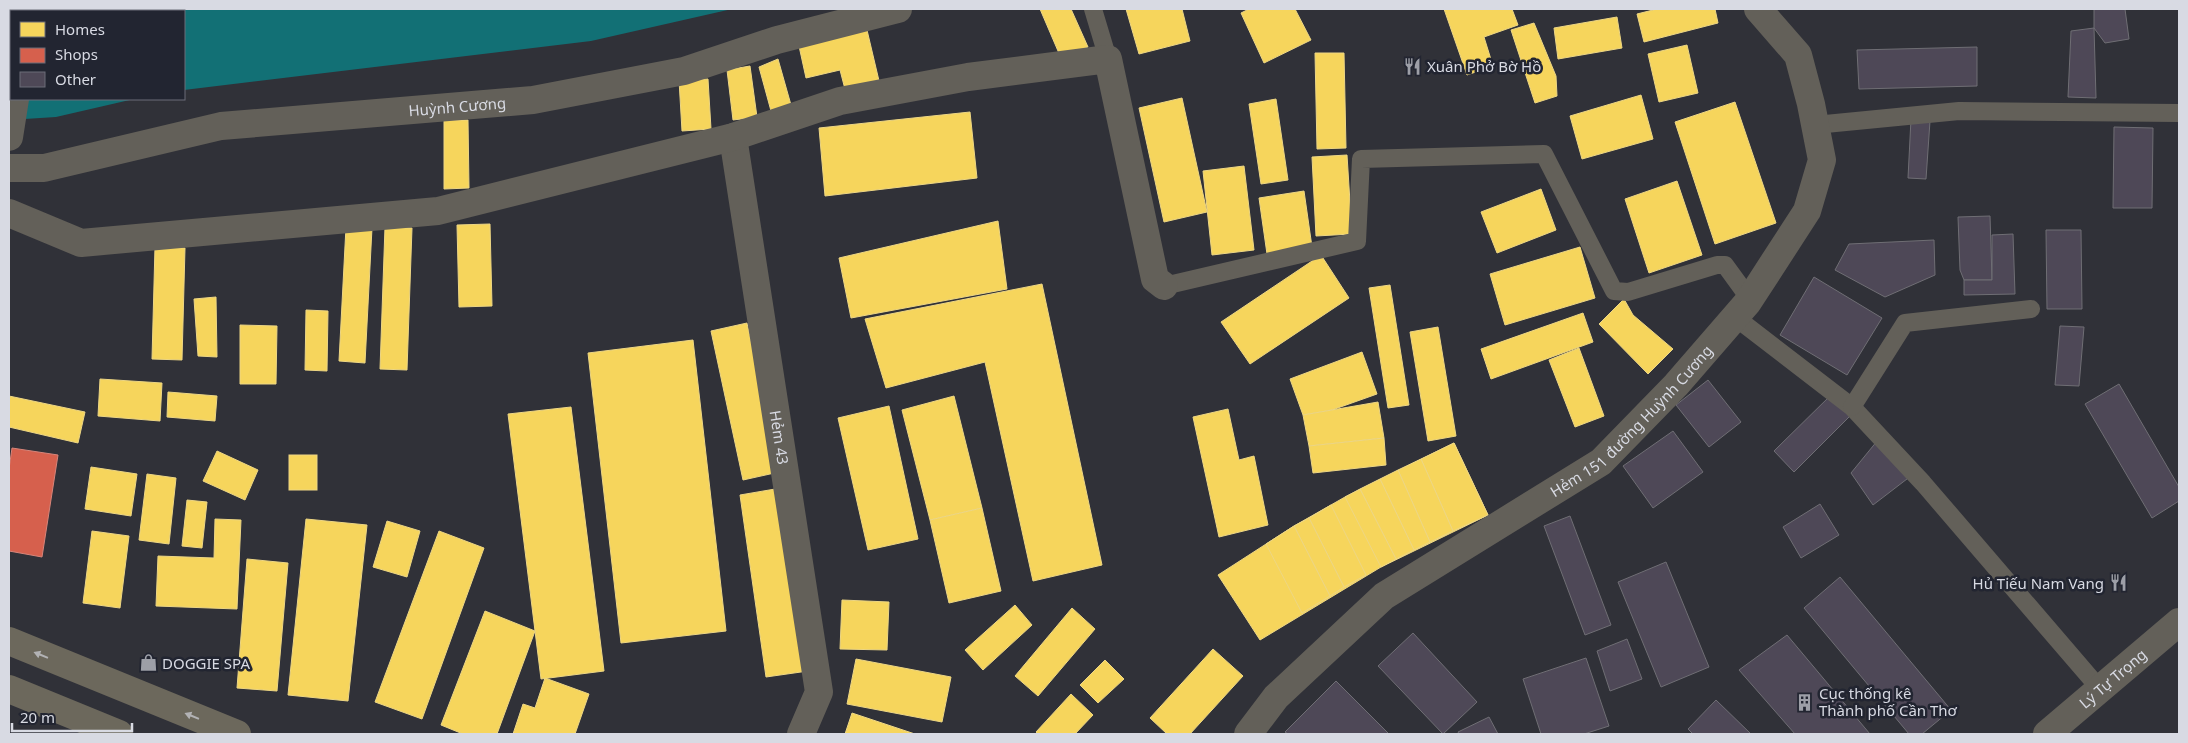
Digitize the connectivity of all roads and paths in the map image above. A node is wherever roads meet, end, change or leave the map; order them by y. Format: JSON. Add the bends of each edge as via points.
{"nodes":[{"id":1,"x":898,"y":9,"type":"edge"},
{"id":2,"x":1093,"y":9,"type":"edge"},
{"id":3,"x":1758,"y":9,"type":"edge"},
{"id":4,"x":1108,"y":59,"type":"junction"},
{"id":5,"x":15,"y":100,"type":"edge"},
{"id":6,"x":2179,"y":113,"type":"edge"},
{"id":7,"x":1815,"y":125,"type":"junction"},
{"id":8,"x":9,"y":136,"type":"edge"},
{"id":9,"x":733,"y":137,"type":"junction"},
{"id":10,"x":9,"y":168,"type":"edge"},
{"id":11,"x":9,"y":213,"type":"edge"},
{"id":12,"x":1164,"y":286,"type":"joint"},
{"id":13,"x":1742,"y":307,"type":"junction"},
{"id":14,"x":2031,"y":309,"type":"dead end"},
{"id":15,"x":1852,"y":407,"type":"junction"},
{"id":16,"x":2179,"y":622,"type":"edge"},
{"id":17,"x":9,"y":642,"type":"edge"},
{"id":18,"x":9,"y":689,"type":"edge"},
{"id":19,"x":2100,"y":689,"type":"junction"},
{"id":20,"x":118,"y":734,"type":"edge"},
{"id":21,"x":237,"y":734,"type":"edge"},
{"id":22,"x":801,"y":734,"type":"edge"},
{"id":23,"x":1248,"y":734,"type":"edge"},
{"id":24,"x":2047,"y":734,"type":"edge"}],
"edges":[{"from":1,"to":10,"type":"street","name":"Huỳnh Cương","via":[[776,40],[684,71],[533,100],[221,126],[44,168]]},
{"from":2,"to":4,"type":"lane"},
{"from":3,"to":7,"type":"street","name":"Hẻm 151 đường Huỳnh Cương","via":[[1798,55]]},
{"from":4,"to":9,"type":"street","via":[[968,77],[840,101]]},
{"from":4,"to":12,"type":"street","via":[[1156,279]]},
{"from":5,"to":8,"type":"street"},
{"from":6,"to":7,"type":"lane","via":[[1959,111]]},
{"from":7,"to":13,"type":"street","name":"Hẻm 151 đường Huỳnh Cương","via":[[1822,160],[1807,212]]},
{"from":9,"to":11,"type":"street","via":[[438,212],[81,243]]},
{"from":9,"to":22,"type":"street","name":"Hẻm 43","via":[[818,692]]},
{"from":12,"to":13,"type":"lane","via":[[1357,241],[1361,158],[1544,154],[1614,290],[1628,292],[1725,265]]},
{"from":13,"to":15,"type":"lane"},
{"from":13,"to":23,"type":"street","name":"Hẻm 151 đường Huỳnh Cương","via":[[1676,385],[1601,462],[1384,596],[1276,697]]},
{"from":14,"to":15,"type":"lane","via":[[1905,323]]},
{"from":15,"to":19,"type":"lane","via":[[1923,483]]},
{"from":16,"to":19,"type":"street","name":"Lý Tự Trọng"},
{"from":21,"to":17,"type":"highway","one_way":true},
{"from":18,"to":20,"type":"highway"},
{"from":19,"to":24,"type":"street","name":"Lý Tự Trọng"}]}
